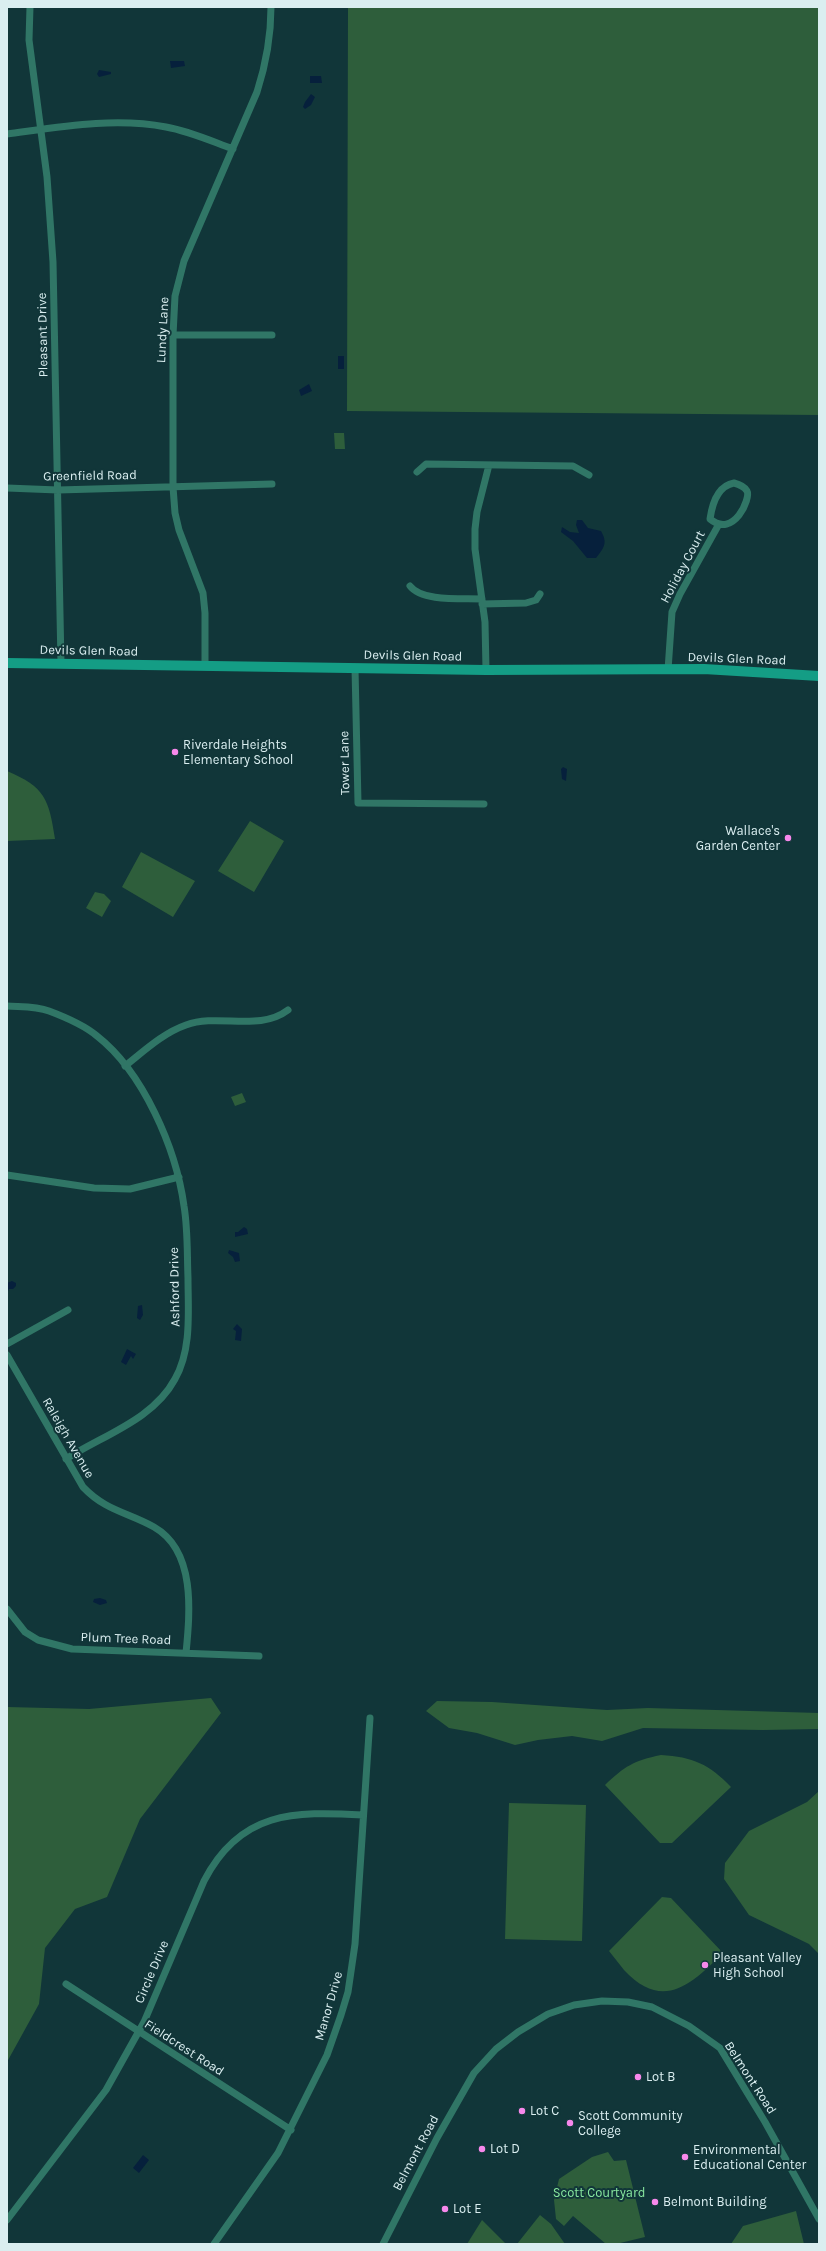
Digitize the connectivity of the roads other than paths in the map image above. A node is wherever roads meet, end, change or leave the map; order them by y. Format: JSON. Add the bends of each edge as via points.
{"nodes":[{"id":1,"x":30,"y":7,"type":"edge"},
{"id":2,"x":271,"y":7,"type":"edge"},
{"id":3,"x":40,"y":129,"type":"junction"},
{"id":4,"x":7,"y":134,"type":"edge"},
{"id":5,"x":233,"y":149,"type":"junction"},
{"id":6,"x":173,"y":335,"type":"junction"},
{"id":7,"x":272,"y":335,"type":"dead end"},
{"id":8,"x":489,"y":465,"type":"junction"},
{"id":9,"x":417,"y":472,"type":"dead end"},
{"id":10,"x":589,"y":475,"type":"dead end"},
{"id":11,"x":272,"y":484,"type":"dead end"},
{"id":12,"x":173,"y":487,"type":"junction"},
{"id":13,"x":7,"y":488,"type":"edge"},
{"id":14,"x":58,"y":490,"type":"junction"},
{"id":15,"x":719,"y":524,"type":"junction"},
{"id":16,"x":410,"y":586,"type":"dead end"},
{"id":17,"x":540,"y":594,"type":"dead end"},
{"id":18,"x":482,"y":602,"type":"junction"},
{"id":19,"x":7,"y":663,"type":"edge"},
{"id":20,"x":61,"y":664,"type":"junction"},
{"id":21,"x":205,"y":666,"type":"junction"},
{"id":22,"x":355,"y":668,"type":"junction"},
{"id":23,"x":486,"y":670,"type":"junction"},
{"id":24,"x":668,"y":670,"type":"junction"},
{"id":25,"x":819,"y":676,"type":"edge"},
{"id":26,"x":484,"y":804,"type":"dead end"},
{"id":27,"x":7,"y":1006,"type":"edge"},
{"id":28,"x":288,"y":1010,"type":"dead end"},
{"id":29,"x":125,"y":1066,"type":"junction"},
{"id":30,"x":7,"y":1175,"type":"edge"},
{"id":31,"x":179,"y":1177,"type":"junction"},
{"id":32,"x":68,"y":1310,"type":"dead end"},
{"id":33,"x":7,"y":1344,"type":"edge"},
{"id":34,"x":7,"y":1355,"type":"edge"},
{"id":35,"x":66,"y":1459,"type":"junction"},
{"id":36,"x":7,"y":1609,"type":"edge"},
{"id":37,"x":186,"y":1653,"type":"junction"},
{"id":38,"x":259,"y":1656,"type":"dead end"},
{"id":39,"x":370,"y":1718,"type":"dead end"},
{"id":40,"x":363,"y":1815,"type":"junction"},
{"id":41,"x":66,"y":1984,"type":"dead end"},
{"id":42,"x":137,"y":2032,"type":"junction"},
{"id":43,"x":291,"y":2130,"type":"junction"},
{"id":44,"x":819,"y":2219,"type":"edge"},
{"id":45,"x":7,"y":2220,"type":"edge"},
{"id":46,"x":214,"y":2244,"type":"edge"},
{"id":47,"x":383,"y":2244,"type":"edge"}],
"edges":[{"from":1,"to":3,"type":"street","name":"Pleasant Drive","via":[[29,40]]},
{"from":2,"to":5,"type":"street","name":"Lundy Lane","via":[[264,71]]},
{"from":3,"to":4,"type":"street"},
{"from":3,"to":5,"type":"street","via":[[84,124],[148,124],[184,132]]},
{"from":3,"to":14,"type":"street","name":"Pleasant Drive","via":[[47,177],[53,262]]},
{"from":5,"to":6,"type":"street","name":"Lundy Lane","via":[[184,261],[175,296]]},
{"from":6,"to":7,"type":"street"},
{"from":6,"to":12,"type":"street","name":"Lundy Lane"},
{"from":8,"to":9,"type":"street","via":[[426,464]]},
{"from":8,"to":10,"type":"street","via":[[573,466]]},
{"from":8,"to":18,"type":"street","via":[[475,529]]},
{"from":11,"to":12,"type":"street","name":"Greenfield Road"},
{"from":12,"to":14,"type":"street","name":"Greenfield Road"},
{"from":12,"to":21,"type":"street","name":"Lundy Lane","via":[[179,530],[203,594]]},
{"from":13,"to":14,"type":"street","name":"Greenfield Road"},
{"from":14,"to":20,"type":"street","name":"Pleasant Drive"},
{"from":15,"to":15,"type":"street","name":"Holiday Court","via":[[732,523],[740,514],[748,494],[740,485],[728,484],[718,493],[710,519]]},
{"from":15,"to":24,"type":"street","name":"Holiday Court","via":[[672,612]]},
{"from":16,"to":18,"type":"street","via":[[414,592],[432,597]]},
{"from":17,"to":18,"type":"street","via":[[536,600],[526,603]]},
{"from":18,"to":23,"type":"street"},
{"from":19,"to":20,"type":"main road","name":"Devils Glen Road"},
{"from":20,"to":21,"type":"main road","name":"Devils Glen Road"},
{"from":21,"to":22,"type":"main road","name":"Devils Glen Road"},
{"from":22,"to":23,"type":"main road","name":"Devils Glen Road"},
{"from":22,"to":26,"type":"street","name":"Tower Lane","via":[[358,803]]},
{"from":23,"to":24,"type":"main road","name":"Devils Glen Road"},
{"from":24,"to":25,"type":"main road","name":"Devils Glen Road","via":[[761,671]]},
{"from":27,"to":29,"type":"street","name":"Ashford Drive","via":[[48,1010],[72,1021],[97,1036]]},
{"from":28,"to":29,"type":"street","via":[[278,1017],[256,1021],[201,1021],[187,1024],[155,1042]]},
{"from":29,"to":31,"type":"street","name":"Ashford Drive","via":[[138,1083],[162,1130]]},
{"from":30,"to":31,"type":"street","via":[[94,1188],[130,1189]]},
{"from":31,"to":35,"type":"street","name":"Ashford Drive","via":[[186,1228],[189,1330],[176,1379],[159,1402],[131,1422]]},
{"from":32,"to":33,"type":"street"},
{"from":34,"to":35,"type":"street","name":"Raleigh Avenue"},
{"from":35,"to":37,"type":"street","name":"Raleigh Avenue","via":[[93,1498],[154,1528],[166,1536],[174,1548],[186,1572],[188,1588]]},
{"from":36,"to":37,"type":"street","name":"Plum Tree Road","via":[[25,1632],[38,1640],[72,1649]]},
{"from":37,"to":38,"type":"street","name":"Plum Tree Road"},
{"from":39,"to":40,"type":"street","name":"Manor Drive"},
{"from":40,"to":42,"type":"street","name":"Circle Drive","via":[[297,1814],[269,1821],[236,1839],[212,1866],[204,1881],[144,2022]]},
{"from":40,"to":43,"type":"street","name":"Manor Drive","via":[[355,1944],[348,1992],[327,2055]]},
{"from":41,"to":42,"type":"street","name":"Fieldcrest Road"},
{"from":42,"to":43,"type":"street","name":"Fieldcrest Road"},
{"from":42,"to":45,"type":"street","name":"Circle Drive","via":[[106,2090]]},
{"from":43,"to":46,"type":"street","name":"Manor Drive","via":[[264,2176]]},
{"from":44,"to":47,"type":"street","name":"Belmont Road","via":[[720,2048],[689,2026],[652,2007],[628,2002],[602,2001],[574,2005],[548,2014],[507,2040],[474,2073],[437,2138]]}]}
